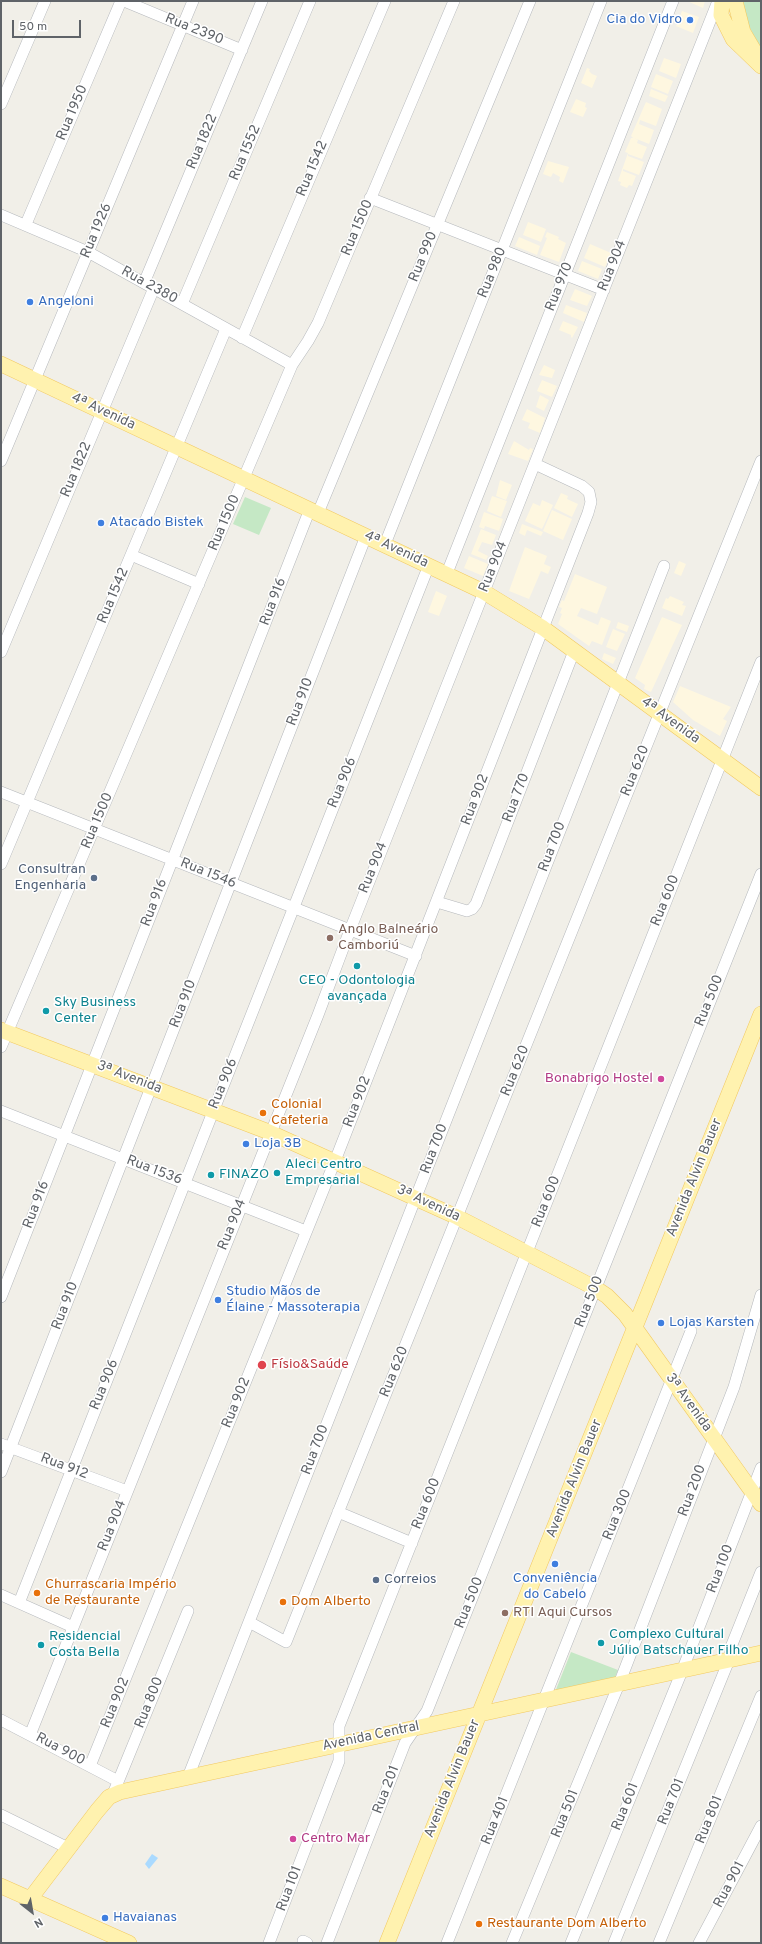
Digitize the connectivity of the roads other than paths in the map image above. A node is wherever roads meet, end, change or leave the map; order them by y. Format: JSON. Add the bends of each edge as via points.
{"nodes":[{"id":1,"x":45,"y":1,"type":"edge"},
{"id":2,"x":121,"y":1,"type":"edge"},
{"id":3,"x":124,"y":1,"type":"edge"},
{"id":4,"x":193,"y":1,"type":"edge"},
{"id":5,"x":262,"y":1,"type":"edge"},
{"id":6,"x":310,"y":1,"type":"edge"},
{"id":7,"x":385,"y":1,"type":"edge"},
{"id":8,"x":454,"y":1,"type":"edge"},
{"id":9,"x":530,"y":1,"type":"edge"},
{"id":10,"x":601,"y":1,"type":"edge"},
{"id":11,"x":673,"y":1,"type":"edge"},
{"id":12,"x":718,"y":1,"type":"edge"},
{"id":13,"x":722,"y":1,"type":"edge"},
{"id":14,"x":735,"y":1,"type":"edge"},
{"id":15,"x":183,"y":25,"type":"junction"},
{"id":16,"x":242,"y":50,"type":"junction"},
{"id":17,"x":761,"y":62,"type":"edge"},
{"id":18,"x":761,"y":66,"type":"edge"},
{"id":19,"x":1,"y":104,"type":"edge"},
{"id":20,"x":370,"y":198,"type":"junction"},
{"id":21,"x":1,"y":215,"type":"edge"},
{"id":22,"x":26,"y":224,"type":"junction"},
{"id":23,"x":437,"y":225,"type":"junction"},
{"id":24,"x":502,"y":250,"type":"junction"},
{"id":25,"x":88,"y":252,"type":"junction"},
{"id":26,"x":565,"y":274,"type":"junction"},
{"id":27,"x":149,"y":286,"type":"junction"},
{"id":28,"x":604,"y":290,"type":"junction"},
{"id":29,"x":182,"y":304,"type":"junction"},
{"id":30,"x":226,"y":329,"type":"junction"},
{"id":31,"x":242,"y":338,"type":"junction"},
{"id":32,"x":1,"y":364,"type":"edge"},
{"id":33,"x":292,"y":365,"type":"junction"},
{"id":34,"x":35,"y":380,"type":"junction"},
{"id":35,"x":102,"y":411,"type":"junction"},
{"id":36,"x":177,"y":446,"type":"junction"},
{"id":37,"x":1,"y":461,"type":"edge"},
{"id":38,"x":761,"y":461,"type":"edge"},
{"id":39,"x":535,"y":464,"type":"junction"},
{"id":40,"x":244,"y":478,"type":"junction"},
{"id":41,"x":314,"y":511,"type":"junction"},
{"id":42,"x":366,"y":536,"type":"junction"},
{"id":43,"x":385,"y":544,"type":"junction"},
{"id":44,"x":131,"y":555,"type":"junction"},
{"id":45,"x":429,"y":565,"type":"junction"},
{"id":46,"x":664,"y":566,"type":"dead end"},
{"id":47,"x":446,"y":573,"type":"junction"},
{"id":48,"x":198,"y":584,"type":"junction"},
{"id":49,"x":484,"y":592,"type":"junction"},
{"id":50,"x":543,"y":628,"type":"junction"},
{"id":51,"x":574,"y":651,"type":"junction"},
{"id":52,"x":1,"y":652,"type":"edge"},
{"id":53,"x":761,"y":662,"type":"edge"},
{"id":54,"x":618,"y":683,"type":"junction"},
{"id":55,"x":659,"y":714,"type":"junction"},
{"id":56,"x":722,"y":760,"type":"junction"},
{"id":57,"x":761,"y":788,"type":"edge"},
{"id":58,"x":1,"y":792,"type":"edge"},
{"id":59,"x":27,"y":802,"type":"junction"},
{"id":60,"x":94,"y":828,"type":"junction"},
{"id":61,"x":172,"y":860,"type":"junction"},
{"id":62,"x":1,"y":864,"type":"edge"},
{"id":63,"x":761,"y":874,"type":"edge"},
{"id":64,"x":231,"y":883,"type":"junction"},
{"id":65,"x":436,"y":902,"type":"junction"},
{"id":66,"x":293,"y":907,"type":"junction"},
{"id":67,"x":350,"y":930,"type":"junction"},
{"id":68,"x":416,"y":956,"type":"junction"},
{"id":69,"x":761,"y":1014,"type":"edge"},
{"id":70,"x":4,"y":1031,"type":"edge"},
{"id":71,"x":1,"y":1047,"type":"edge"},
{"id":72,"x":92,"y":1064,"type":"junction"},
{"id":73,"x":151,"y":1086,"type":"junction"},
{"id":74,"x":213,"y":1110,"type":"junction"},
{"id":75,"x":1,"y":1111,"type":"edge"},
{"id":76,"x":269,"y":1132,"type":"junction"},
{"id":77,"x":64,"y":1136,"type":"junction"},
{"id":78,"x":123,"y":1159,"type":"junction"},
{"id":79,"x":335,"y":1161,"type":"junction"},
{"id":80,"x":184,"y":1184,"type":"junction"},
{"id":81,"x":415,"y":1198,"type":"junction"},
{"id":82,"x":240,"y":1205,"type":"junction"},
{"id":83,"x":457,"y":1218,"type":"junction"},
{"id":84,"x":306,"y":1232,"type":"junction"},
{"id":85,"x":526,"y":1253,"type":"junction"},
{"id":86,"x":595,"y":1288,"type":"junction"},
{"id":87,"x":761,"y":1295,"type":"edge"},
{"id":88,"x":1,"y":1298,"type":"edge"},
{"id":89,"x":635,"y":1328,"type":"junction"},
{"id":90,"x":691,"y":1331,"type":"dead end"},
{"id":91,"x":672,"y":1380,"type":"junction"},
{"id":92,"x":714,"y":1438,"type":"junction"},
{"id":93,"x":6,"y":1446,"type":"edge"},
{"id":94,"x":761,"y":1468,"type":"edge"},
{"id":95,"x":71,"y":1470,"type":"junction"},
{"id":96,"x":1,"y":1472,"type":"edge"},
{"id":97,"x":127,"y":1491,"type":"junction"},
{"id":98,"x":752,"y":1492,"type":"junction"},
{"id":99,"x":761,"y":1504,"type":"edge"},
{"id":100,"x":338,"y":1512,"type":"junction"},
{"id":101,"x":412,"y":1543,"type":"junction"},
{"id":102,"x":761,"y":1572,"type":"edge"},
{"id":103,"x":1,"y":1596,"type":"edge"},
{"id":104,"x":19,"y":1603,"type":"junction"},
{"id":105,"x":188,"y":1611,"type":"dead end"},
{"id":106,"x":249,"y":1622,"type":"junction"},
{"id":107,"x":73,"y":1627,"type":"junction"},
{"id":108,"x":761,"y":1654,"type":"edge"},
{"id":109,"x":729,"y":1660,"type":"junction"},
{"id":110,"x":682,"y":1670,"type":"junction"},
{"id":111,"x":619,"y":1684,"type":"junction"},
{"id":112,"x":761,"y":1696,"type":"edge"},
{"id":113,"x":544,"y":1700,"type":"junction"},
{"id":114,"x":480,"y":1714,"type":"junction"},
{"id":115,"x":1,"y":1720,"type":"edge"},
{"id":116,"x":416,"y":1728,"type":"junction"},
{"id":117,"x":30,"y":1735,"type":"junction"},
{"id":118,"x":339,"y":1744,"type":"junction"},
{"id":119,"x":90,"y":1766,"type":"junction"},
{"id":120,"x":188,"y":1777,"type":"junction"},
{"id":121,"x":115,"y":1787,"type":"junction"},
{"id":122,"x":1,"y":1815,"type":"edge"},
{"id":123,"x":761,"y":1826,"type":"edge"},
{"id":124,"x":68,"y":1848,"type":"junction"},
{"id":125,"x":1,"y":1886,"type":"edge"},
{"id":126,"x":30,"y":1899,"type":"junction"},
{"id":127,"x":129,"y":1943,"type":"edge"},
{"id":128,"x":269,"y":1943,"type":"edge"},
{"id":129,"x":327,"y":1943,"type":"edge"},
{"id":130,"x":387,"y":1943,"type":"edge"},
{"id":131,"x":448,"y":1943,"type":"edge"},
{"id":132,"x":512,"y":1943,"type":"edge"},
{"id":133,"x":571,"y":1943,"type":"edge"},
{"id":134,"x":614,"y":1943,"type":"edge"},
{"id":135,"x":659,"y":1943,"type":"edge"},
{"id":136,"x":699,"y":1943,"type":"edge"}],
"edges":[{"from":1,"to":19,"type":"street"},
{"from":2,"to":22,"type":"street","name":"Rua 1950"},
{"from":3,"to":15,"type":"street","name":"Rua 2390"},
{"from":4,"to":15,"type":"street","name":"Rua 1926"},
{"from":5,"to":16,"type":"street","name":"Rua 1822"},
{"from":6,"to":29,"type":"street","name":"Rua 1552"},
{"from":7,"to":31,"type":"street","name":"Rua 1542"},
{"from":8,"to":20,"type":"street","name":"Rua 1500"},
{"from":9,"to":23,"type":"street","name":"Rua 990"},
{"from":10,"to":24,"type":"street","name":"Rua 980"},
{"from":11,"to":26,"type":"street","name":"Rua 970"},
{"from":12,"to":28,"type":"street","name":"Rua 904"},
{"from":13,"to":18,"type":"main road","via":[[721,15],[733,39]]},
{"from":14,"to":17,"type":"main road","via":[[743,32]]},
{"from":15,"to":16,"type":"street","name":"Rua 2390"},
{"from":15,"to":25,"type":"street","name":"Rua 1926"},
{"from":16,"to":27,"type":"street","name":"Rua 1822"},
{"from":20,"to":23,"type":"street"},
{"from":20,"to":33,"type":"street","name":"Rua 1500","via":[[318,323]]},
{"from":21,"to":22,"type":"street","name":"Rua 2380"},
{"from":22,"to":25,"type":"street","name":"Rua 2380"},
{"from":23,"to":24,"type":"street"},
{"from":23,"to":41,"type":"street","name":"Rua 990"},
{"from":24,"to":26,"type":"street"},
{"from":24,"to":43,"type":"street","name":"Rua 980"},
{"from":25,"to":27,"type":"street","name":"Rua 2380"},
{"from":25,"to":34,"type":"street","name":"Rua 1926"},
{"from":26,"to":28,"type":"street"},
{"from":26,"to":47,"type":"street","name":"Rua 970"},
{"from":27,"to":29,"type":"street","name":"Rua 2380"},
{"from":27,"to":35,"type":"street","name":"Rua 1822"},
{"from":28,"to":39,"type":"street","name":"Rua 904"},
{"from":29,"to":30,"type":"street","name":"Rua 2380"},
{"from":30,"to":31,"type":"street","name":"Rua 2380"},
{"from":30,"to":36,"type":"street","name":"Rua 1542"},
{"from":31,"to":33,"type":"street","name":"Rua 2380"},
{"from":32,"to":34,"type":"main road","name":"4ª Avenida"},
{"from":33,"to":40,"type":"street","name":"Rua 1500"},
{"from":34,"to":35,"type":"main road","name":"4ª Avenida"},
{"from":34,"to":37,"type":"street","name":"Rua 1926"},
{"from":35,"to":36,"type":"main road","name":"4ª Avenida"},
{"from":35,"to":52,"type":"street","name":"Rua 1822"},
{"from":36,"to":40,"type":"main road","name":"4ª Avenida"},
{"from":36,"to":44,"type":"street","name":"Rua 1542"},
{"from":38,"to":55,"type":"street","name":"Rua 620"},
{"from":39,"to":49,"type":"street","name":"Rua 904"},
{"from":39,"to":50,"type":"street","name":"Rua 902","via":[[582,486],[589,492],[591,502]]},
{"from":40,"to":41,"type":"main road","name":"4ª Avenida"},
{"from":40,"to":48,"type":"street","name":"Rua 1500"},
{"from":41,"to":42,"type":"main road","name":"4ª Avenida"},
{"from":41,"to":61,"type":"street","name":"Rua 916"},
{"from":42,"to":43,"type":"main road","name":"4ª Avenida"},
{"from":42,"to":64,"type":"street","name":"Rua 910"},
{"from":43,"to":45,"type":"main road","name":"4ª Avenida"},
{"from":44,"to":48,"type":"street"},
{"from":44,"to":59,"type":"street","name":"Rua 1542"},
{"from":45,"to":47,"type":"main road","name":"4ª Avenida"},
{"from":45,"to":66,"type":"street","name":"Rua 906"},
{"from":46,"to":54,"type":"street","name":"Rua 700"},
{"from":47,"to":49,"type":"main road","name":"4ª Avenida"},
{"from":48,"to":60,"type":"street","name":"Rua 1500"},
{"from":49,"to":50,"type":"main road","name":"4ª Avenida"},
{"from":49,"to":67,"type":"street","name":"Rua 904"},
{"from":50,"to":51,"type":"main road","name":"4ª Avenida"},
{"from":50,"to":65,"type":"street","name":"Rua 902"},
{"from":51,"to":54,"type":"main road","name":"4ª Avenida"},
{"from":51,"to":65,"type":"street","name":"Rua 770","via":[[476,904],[467,911]]},
{"from":53,"to":56,"type":"street","name":"Rua 600"},
{"from":54,"to":55,"type":"main road","name":"4ª Avenida"},
{"from":54,"to":81,"type":"street","name":"Rua 700"},
{"from":55,"to":56,"type":"main road","name":"4ª Avenida"},
{"from":55,"to":83,"type":"street","name":"Rua 620"},
{"from":56,"to":57,"type":"main road","name":"4ª Avenida"},
{"from":56,"to":85,"type":"street","name":"Rua 600"},
{"from":58,"to":59,"type":"street","name":"Rua 1546"},
{"from":59,"to":60,"type":"street","name":"Rua 1546"},
{"from":59,"to":62,"type":"street","name":"Rua 1542"},
{"from":60,"to":61,"type":"street","name":"Rua 1546"},
{"from":60,"to":70,"type":"street","name":"Rua 1500"},
{"from":61,"to":64,"type":"street","name":"Rua 1546"},
{"from":61,"to":72,"type":"street","name":"Rua 916"},
{"from":63,"to":86,"type":"street","name":"Rua 500"},
{"from":64,"to":66,"type":"street","name":"Rua 1546"},
{"from":64,"to":73,"type":"street","name":"Rua 910"},
{"from":65,"to":68,"type":"street","name":"Rua 902"},
{"from":66,"to":67,"type":"street","name":"Rua 1546"},
{"from":66,"to":74,"type":"street","name":"Rua 906"},
{"from":67,"to":68,"type":"street","name":"Rua 1546"},
{"from":67,"to":76,"type":"street","name":"Rua 904"},
{"from":68,"to":79,"type":"street","name":"Rua 902"},
{"from":69,"to":89,"type":"main road","name":"Avenida Alvin Bauer"},
{"from":70,"to":71,"type":"street","name":"Rua 1500"},
{"from":70,"to":72,"type":"main road","name":"3ª Avenida"},
{"from":72,"to":73,"type":"main road","name":"3ª Avenida"},
{"from":72,"to":77,"type":"street","name":"Rua 916"},
{"from":73,"to":74,"type":"main road","name":"3ª Avenida"},
{"from":73,"to":78,"type":"street","name":"Rua 910"},
{"from":74,"to":76,"type":"main road","name":"3ª Avenida"},
{"from":74,"to":80,"type":"street","name":"Rua 906"},
{"from":75,"to":77,"type":"street","name":"Rua 1536"},
{"from":76,"to":79,"type":"main road","name":"3ª Avenida"},
{"from":76,"to":82,"type":"street","name":"Rua 904"},
{"from":77,"to":78,"type":"street","name":"Rua 1536"},
{"from":77,"to":88,"type":"street","name":"Rua 916"},
{"from":78,"to":80,"type":"street","name":"Rua 1536"},
{"from":78,"to":93,"type":"street","name":"Rua 910"},
{"from":79,"to":81,"type":"main road","name":"3ª Avenida"},
{"from":79,"to":84,"type":"street","name":"Rua 902"},
{"from":80,"to":82,"type":"street","name":"Rua 1536"},
{"from":80,"to":95,"type":"street","name":"Rua 906"},
{"from":81,"to":83,"type":"main road","name":"3ª Avenida"},
{"from":81,"to":106,"type":"street","name":"Rua 700"},
{"from":82,"to":84,"type":"street","name":"Rua 1536"},
{"from":82,"to":97,"type":"street","name":"Rua 904"},
{"from":83,"to":85,"type":"main road","name":"3ª Avenida"},
{"from":83,"to":100,"type":"street","name":"Rua 620"},
{"from":84,"to":119,"type":"street","name":"Rua 902"},
{"from":85,"to":86,"type":"main road","name":"3ª Avenida"},
{"from":85,"to":101,"type":"street","name":"Rua 600"},
{"from":86,"to":89,"type":"main road","name":"3ª Avenida","via":[[616,1305]]},
{"from":86,"to":116,"type":"street","name":"Rua 500","via":[[428,1711]]},
{"from":87,"to":92,"type":"street","name":"Rua 200","via":[[734,1387]]},
{"from":89,"to":91,"type":"main road","name":"3ª Avenida"},
{"from":89,"to":114,"type":"main road","name":"Avenida Alvin Bauer"},
{"from":90,"to":91,"type":"street","name":"Rua 300"},
{"from":91,"to":92,"type":"main road","name":"3ª Avenida"},
{"from":91,"to":113,"type":"street","name":"Rua 300"},
{"from":92,"to":98,"type":"main road","name":"3ª Avenida"},
{"from":92,"to":111,"type":"street","name":"Rua 200"},
{"from":93,"to":95,"type":"street","name":"Rua 912"},
{"from":93,"to":96,"type":"street","name":"Rua 910"},
{"from":94,"to":98,"type":"street","name":"Rua 100"},
{"from":95,"to":97,"type":"street","name":"Rua 912"},
{"from":95,"to":104,"type":"street","name":"Rua 906"},
{"from":97,"to":107,"type":"street","name":"Rua 904"},
{"from":98,"to":99,"type":"main road","name":"3ª Avenida"},
{"from":98,"to":110,"type":"street","name":"Rua 100"},
{"from":100,"to":101,"type":"street"},
{"from":100,"to":106,"type":"street","name":"Rua 620","via":[[286,1642]]},
{"from":101,"to":118,"type":"street","name":"Rua 600","via":[[339,1726]]},
{"from":102,"to":109,"type":"street","name":"Rua 701","via":[[731,1647]]},
{"from":103,"to":104,"type":"street"},
{"from":104,"to":107,"type":"street"},
{"from":105,"to":121,"type":"street","name":"Rua 800"},
{"from":106,"to":120,"type":"street","name":"Rua 700"},
{"from":107,"to":117,"type":"street","name":"Rua 904"},
{"from":108,"to":109,"type":"main road","name":"Avenida Central"},
{"from":109,"to":110,"type":"main road","name":"Avenida Central"},
{"from":109,"to":134,"type":"street","name":"Rua 701"},
{"from":110,"to":111,"type":"main road","name":"Avenida Central"},
{"from":110,"to":133,"type":"street","name":"Rua 601"},
{"from":111,"to":113,"type":"main road","name":"Avenida Central"},
{"from":111,"to":132,"type":"street","name":"Rua 501"},
{"from":112,"to":135,"type":"street","name":"Rua 801"},
{"from":113,"to":114,"type":"main road","name":"Avenida Central"},
{"from":113,"to":131,"type":"street","name":"Rua 401"},
{"from":114,"to":116,"type":"main road","name":"Avenida Central"},
{"from":114,"to":130,"type":"main road","name":"Avenida Alvin Bauer"},
{"from":115,"to":117,"type":"street","name":"Rua 900"},
{"from":116,"to":118,"type":"main road","name":"Avenida Central"},
{"from":116,"to":129,"type":"street","name":"Rua 201","via":[[405,1743]]},
{"from":117,"to":119,"type":"street","name":"Rua 900"},
{"from":118,"to":120,"type":"main road","name":"Avenida Central"},
{"from":118,"to":128,"type":"street","name":"Rua 101","via":[[339,1760]]},
{"from":119,"to":121,"type":"street","name":"Rua 900"},
{"from":120,"to":121,"type":"main road","name":"Avenida Central"},
{"from":121,"to":124,"type":"main road"},
{"from":122,"to":124,"type":"street"},
{"from":123,"to":136,"type":"street","name":"Rua 901"},
{"from":124,"to":126,"type":"main road"},
{"from":125,"to":126,"type":"main road"},
{"from":126,"to":127,"type":"main road"}]}
